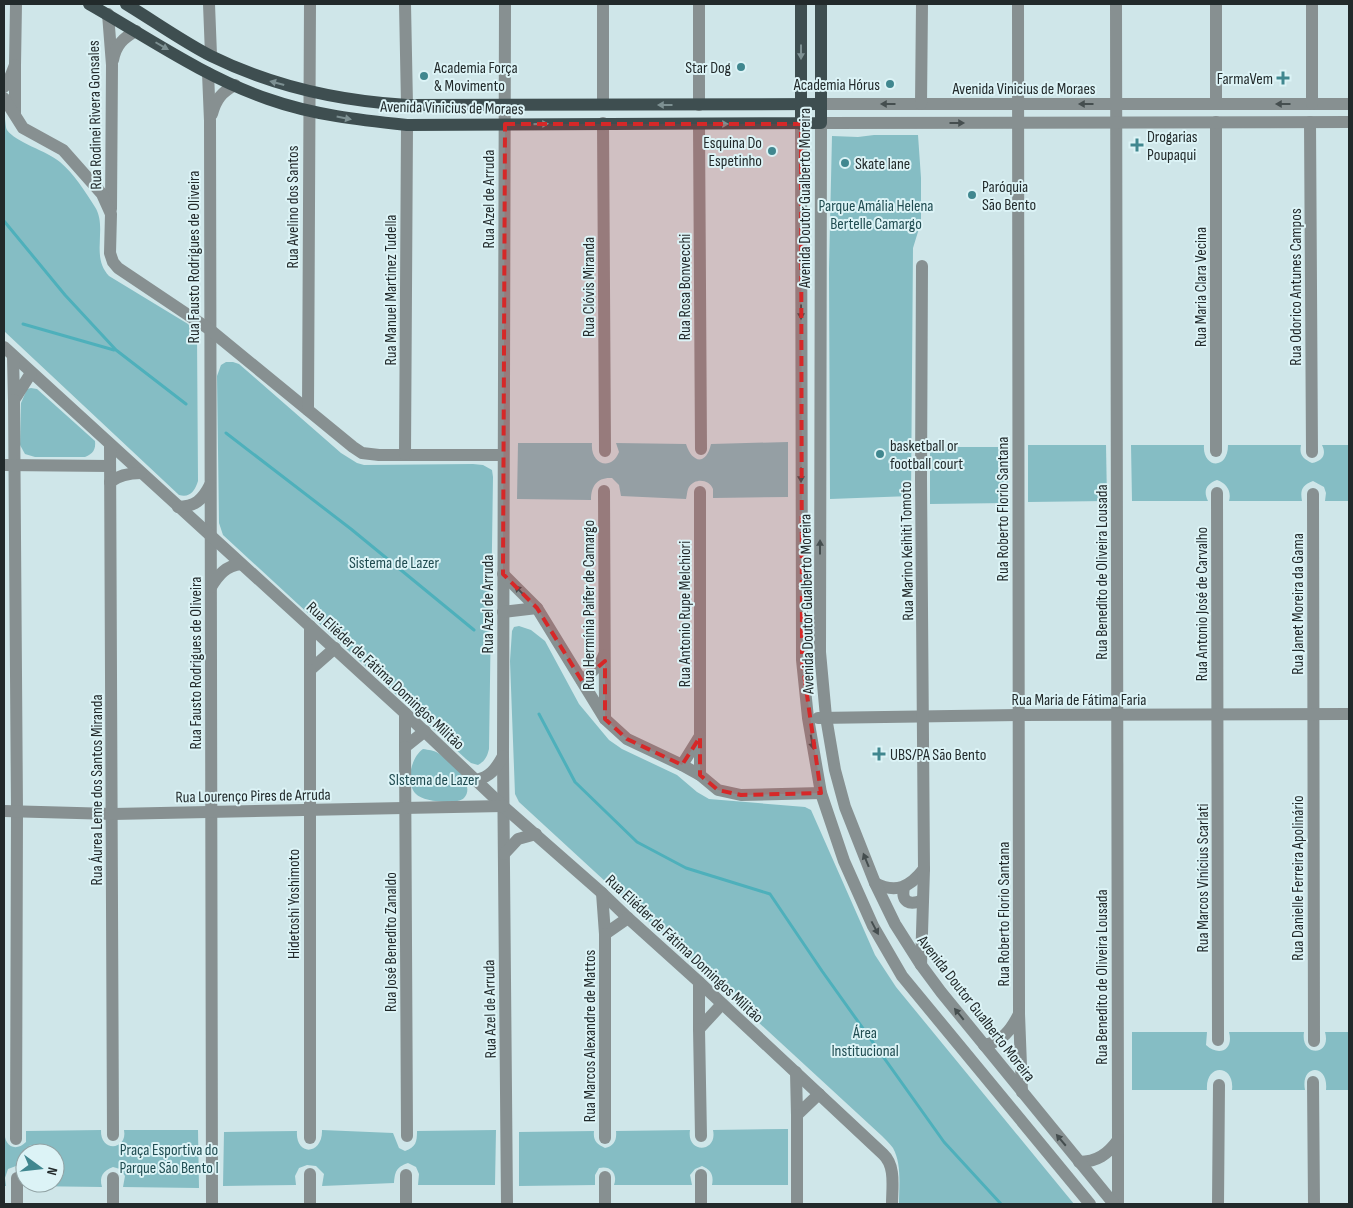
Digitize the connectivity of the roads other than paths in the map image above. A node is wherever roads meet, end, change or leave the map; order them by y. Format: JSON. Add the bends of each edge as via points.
{"nodes":[{"id":1,"x":16,"y":4,"type":"edge"},
{"id":2,"x":89,"y":4,"type":"edge"},
{"id":3,"x":126,"y":4,"type":"edge"},
{"id":4,"x":209,"y":4,"type":"edge"},
{"id":5,"x":310,"y":4,"type":"edge"},
{"id":6,"x":406,"y":4,"type":"edge"},
{"id":7,"x":504,"y":4,"type":"edge"},
{"id":8,"x":603,"y":4,"type":"edge"},
{"id":9,"x":700,"y":4,"type":"edge"},
{"id":10,"x":801,"y":4,"type":"edge"},
{"id":11,"x":821,"y":4,"type":"edge"},
{"id":12,"x":922,"y":4,"type":"edge"},
{"id":13,"x":1018,"y":4,"type":"edge"},
{"id":14,"x":1116,"y":4,"type":"edge"},
{"id":15,"x":1216,"y":4,"type":"edge"},
{"id":16,"x":1312,"y":4,"type":"edge"},
{"id":17,"x":111,"y":9,"type":"edge"},
{"id":18,"x":209,"y":22,"type":"junction"},
{"id":19,"x":136,"y":31,"type":"junction"},
{"id":20,"x":193,"y":45,"type":"junction"},
{"id":21,"x":211,"y":56,"type":"junction"},
{"id":22,"x":15,"y":65,"type":"junction"},
{"id":23,"x":112,"y":65,"type":"junction"},
{"id":24,"x":208,"y":72,"type":"junction"},
{"id":25,"x":235,"y":85,"type":"junction"},
{"id":26,"x":4,"y":87,"type":"edge"},
{"id":27,"x":310,"y":92,"type":"junction"},
{"id":28,"x":4,"y":98,"type":"edge"},
{"id":29,"x":505,"y":104,"type":"junction"},
{"id":30,"x":603,"y":104,"type":"junction"},
{"id":31,"x":801,"y":104,"type":"junction"},
{"id":32,"x":821,"y":104,"type":"junction"},
{"id":33,"x":922,"y":104,"type":"junction"},
{"id":34,"x":1018,"y":104,"type":"junction"},
{"id":35,"x":1116,"y":104,"type":"junction"},
{"id":36,"x":1216,"y":104,"type":"junction"},
{"id":37,"x":1312,"y":104,"type":"junction"},
{"id":38,"x":1349,"y":104,"type":"edge"},
{"id":39,"x":406,"y":105,"type":"junction"},
{"id":40,"x":699,"y":105,"type":"junction"},
{"id":41,"x":309,"y":110,"type":"junction"},
{"id":42,"x":15,"y":116,"type":"junction"},
{"id":43,"x":210,"y":121,"type":"junction"},
{"id":44,"x":1116,"y":122,"type":"junction"},
{"id":45,"x":1216,"y":122,"type":"junction"},
{"id":46,"x":1310,"y":122,"type":"junction"},
{"id":47,"x":1349,"y":122,"type":"edge"},
{"id":48,"x":603,"y":123,"type":"junction"},
{"id":49,"x":821,"y":123,"type":"junction"},
{"id":50,"x":1017,"y":123,"type":"junction"},
{"id":51,"x":505,"y":124,"type":"junction"},
{"id":52,"x":699,"y":124,"type":"junction"},
{"id":53,"x":801,"y":124,"type":"junction"},
{"id":54,"x":407,"y":125,"type":"junction"},
{"id":55,"x":111,"y":214,"type":"junction"},
{"id":56,"x":922,"y":266,"type":"dead end"},
{"id":57,"x":209,"y":328,"type":"junction"},
{"id":58,"x":8,"y":351,"type":"edge"},
{"id":59,"x":31,"y":373,"type":"junction"},
{"id":60,"x":14,"y":400,"type":"junction"},
{"id":61,"x":308,"y":410,"type":"junction"},
{"id":62,"x":110,"y":446,"type":"junction"},
{"id":63,"x":700,"y":450,"type":"dead end"},
{"id":64,"x":605,"y":451,"type":"dead end"},
{"id":65,"x":1216,"y":451,"type":"dead end"},
{"id":66,"x":1312,"y":452,"type":"dead end"},
{"id":67,"x":406,"y":454,"type":"junction"},
{"id":68,"x":503,"y":454,"type":"junction"},
{"id":69,"x":9,"y":465,"type":"edge"},
{"id":70,"x":110,"y":466,"type":"junction"},
{"id":71,"x":140,"y":473,"type":"junction"},
{"id":72,"x":110,"y":482,"type":"junction"},
{"id":73,"x":210,"y":485,"type":"junction"},
{"id":74,"x":604,"y":491,"type":"dead end"},
{"id":75,"x":700,"y":492,"type":"dead end"},
{"id":76,"x":1217,"y":494,"type":"dead end"},
{"id":77,"x":1313,"y":494,"type":"dead end"},
{"id":78,"x":178,"y":507,"type":"junction"},
{"id":79,"x":211,"y":536,"type":"junction"},
{"id":80,"x":242,"y":564,"type":"junction"},
{"id":81,"x":503,"y":574,"type":"junction"},
{"id":82,"x":211,"y":587,"type":"junction"},
{"id":83,"x":537,"y":608,"type":"junction"},
{"id":84,"x":503,"y":612,"type":"junction"},
{"id":85,"x":310,"y":626,"type":"junction"},
{"id":86,"x":334,"y":648,"type":"junction"},
{"id":87,"x":605,"y":653,"type":"junction"},
{"id":88,"x":310,"y":670,"type":"junction"},
{"id":89,"x":605,"y":682,"type":"junction"},
{"id":90,"x":585,"y":686,"type":"junction"},
{"id":91,"x":405,"y":713,"type":"junction"},
{"id":92,"x":1313,"y":714,"type":"junction"},
{"id":93,"x":1349,"y":714,"type":"edge"},
{"id":94,"x":1019,"y":715,"type":"junction"},
{"id":95,"x":1117,"y":715,"type":"junction"},
{"id":96,"x":1218,"y":715,"type":"junction"},
{"id":97,"x":924,"y":716,"type":"junction"},
{"id":98,"x":826,"y":717,"type":"junction"},
{"id":99,"x":808,"y":718,"type":"junction"},
{"id":100,"x":605,"y":719,"type":"junction"},
{"id":101,"x":425,"y":732,"type":"junction"},
{"id":102,"x":700,"y":736,"type":"junction"},
{"id":103,"x":405,"y":747,"type":"junction"},
{"id":104,"x":503,"y":756,"type":"junction"},
{"id":105,"x":682,"y":765,"type":"junction"},
{"id":106,"x":700,"y":775,"type":"junction"},
{"id":107,"x":476,"y":780,"type":"junction"},
{"id":108,"x":821,"y":793,"type":"junction"},
{"id":109,"x":503,"y":806,"type":"junction"},
{"id":110,"x":405,"y":808,"type":"junction"},
{"id":111,"x":310,"y":810,"type":"junction"},
{"id":112,"x":10,"y":811,"type":"edge"},
{"id":113,"x":211,"y":812,"type":"junction"},
{"id":114,"x":113,"y":814,"type":"junction"},
{"id":115,"x":536,"y":834,"type":"junction"},
{"id":116,"x":504,"y":854,"type":"junction"},
{"id":117,"x":924,"y":869,"type":"junction"},
{"id":118,"x":875,"y":883,"type":"junction"},
{"id":119,"x":904,"y":886,"type":"junction"},
{"id":120,"x":602,"y":893,"type":"junction"},
{"id":121,"x":923,"y":900,"type":"junction"},
{"id":122,"x":628,"y":918,"type":"junction"},
{"id":123,"x":605,"y":934,"type":"junction"},
{"id":124,"x":921,"y":966,"type":"junction"},
{"id":125,"x":699,"y":982,"type":"junction"},
{"id":126,"x":722,"y":1004,"type":"junction"},
{"id":127,"x":1019,"y":1014,"type":"junction"},
{"id":128,"x":699,"y":1029,"type":"junction"},
{"id":129,"x":1218,"y":1040,"type":"dead end"},
{"id":130,"x":1314,"y":1041,"type":"dead end"},
{"id":131,"x":984,"y":1045,"type":"junction"},
{"id":132,"x":796,"y":1072,"type":"junction"},
{"id":133,"x":1313,"y":1082,"type":"dead end"},
{"id":134,"x":1219,"y":1085,"type":"dead end"},
{"id":135,"x":1022,"y":1092,"type":"junction"},
{"id":136,"x":819,"y":1094,"type":"junction"},
{"id":137,"x":796,"y":1115,"type":"junction"},
{"id":138,"x":113,"y":1135,"type":"dead end"},
{"id":139,"x":407,"y":1136,"type":"dead end"},
{"id":140,"x":701,"y":1136,"type":"dead end"},
{"id":141,"x":310,"y":1138,"type":"dead end"},
{"id":142,"x":605,"y":1138,"type":"dead end"},
{"id":143,"x":16,"y":1139,"type":"dead end"},
{"id":144,"x":1118,"y":1140,"type":"junction"},
{"id":145,"x":1079,"y":1162,"type":"junction"},
{"id":146,"x":310,"y":1174,"type":"dead end"},
{"id":147,"x":700,"y":1175,"type":"dead end"},
{"id":148,"x":406,"y":1176,"type":"dead end"},
{"id":149,"x":605,"y":1177,"type":"dead end"},
{"id":150,"x":113,"y":1178,"type":"dead end"},
{"id":151,"x":113,"y":1204,"type":"edge"},
{"id":152,"x":212,"y":1204,"type":"edge"},
{"id":153,"x":310,"y":1204,"type":"edge"},
{"id":154,"x":406,"y":1204,"type":"edge"},
{"id":155,"x":507,"y":1204,"type":"edge"},
{"id":156,"x":605,"y":1204,"type":"edge"},
{"id":157,"x":701,"y":1204,"type":"edge"},
{"id":158,"x":797,"y":1204,"type":"edge"},
{"id":159,"x":892,"y":1204,"type":"edge"},
{"id":160,"x":1090,"y":1204,"type":"edge"},
{"id":161,"x":1114,"y":1204,"type":"edge"},
{"id":162,"x":1118,"y":1204,"type":"edge"},
{"id":163,"x":1218,"y":1204,"type":"edge"},
{"id":164,"x":1314,"y":1204,"type":"edge"}],
"edges":[{"from":1,"to":22,"type":"street"},
{"from":2,"to":17,"type":"main road","name":"Avenida Vinicius de Moraes"},
{"from":3,"to":20,"type":"main road","name":"Avenida Vinicius de Moraes"},
{"from":4,"to":18,"type":"street"},
{"from":5,"to":27,"type":"street","name":"Rua Avelino dos Santos"},
{"from":6,"to":39,"type":"street"},
{"from":7,"to":29,"type":"street","name":"Rua Azel de Arruda"},
{"from":8,"to":30,"type":"street"},
{"from":9,"to":40,"type":"street"},
{"from":10,"to":31,"type":"main road","name":"Avenida Doutor Gualberto Moreira","one_way":true},
{"from":11,"to":32,"type":"main road","name":"Avenida Doutor Gualberto Moreira"},
{"from":12,"to":33,"type":"street"},
{"from":13,"to":34,"type":"street","name":"Rua Roberto Florio Santana"},
{"from":14,"to":35,"type":"street","name":"Rua Benedito de Oliveira Lousada"},
{"from":15,"to":36,"type":"street"},
{"from":16,"to":37,"type":"street"},
{"from":17,"to":19,"type":"main road","name":"Avenida Vinicius de Moraes"},
{"from":17,"to":23,"type":"street","name":"Rua Rodinei Rivera Gonsales"},
{"from":18,"to":20,"type":"street","via":[[204,35]]},
{"from":18,"to":21,"type":"street"},
{"from":19,"to":23,"type":"street","via":[[120,42]]},
{"from":19,"to":24,"type":"main road","name":"Avenida Vinicius de Moraes","one_way":true},
{"from":20,"to":21,"type":"main road","name":"Avenida Vinicius de Moraes"},
{"from":27,"to":21,"type":"main road","name":"Avenida Vinicius de Moraes","one_way":true,"via":[[264,79]]},
{"from":22,"to":26,"type":"street"},
{"from":22,"to":42,"type":"street"},
{"from":23,"to":55,"type":"street","name":"Rua Rodinei Rivera Gonsales"},
{"from":24,"to":25,"type":"main road","name":"Avenida Vinicius de Moraes"},
{"from":24,"to":43,"type":"street","name":"Rua Fausto Rodrigues de Oliveira"},
{"from":25,"to":41,"type":"main road","name":"Avenida Vinicius de Moraes","via":[[268,99]]},
{"from":25,"to":43,"type":"street","name":"Rua Fausto Rodrigues de Oliveira","via":[[215,102]]},
{"from":27,"to":39,"type":"main road","name":"Avenida Vinicius de Moraes","via":[[375,104]]},
{"from":27,"to":41,"type":"street","name":"Rua Avelino dos Santos"},
{"from":28,"to":42,"type":"street"},
{"from":29,"to":30,"type":"main road","name":"Avenida Vinicius de Moraes"},
{"from":29,"to":39,"type":"main road","name":"Avenida Vinicius de Moraes"},
{"from":29,"to":51,"type":"street","name":"Rua Azel de Arruda"},
{"from":40,"to":30,"type":"main road","name":"Avenida Vinicius de Moraes","one_way":true},
{"from":31,"to":32,"type":"main road","name":"Avenida Vinicius de Moraes"},
{"from":31,"to":40,"type":"main road","name":"Avenida Vinicius de Moraes"},
{"from":31,"to":53,"type":"main road","name":"Avenida Doutor Gualberto Moreira"},
{"from":33,"to":32,"type":"street","name":"Avenida Vinicius de Moraes","one_way":true},
{"from":32,"to":49,"type":"main road","name":"Avenida Doutor Gualberto Moreira"},
{"from":33,"to":34,"type":"street","name":"Avenida Vinicius de Moraes"},
{"from":35,"to":34,"type":"street","name":"Avenida Vinicius de Moraes","one_way":true},
{"from":34,"to":50,"type":"street","name":"Rua Roberto Florio Santana"},
{"from":35,"to":36,"type":"street","name":"Avenida Vinicius de Moraes"},
{"from":35,"to":44,"type":"street","name":"Rua Benedito de Oliveira Lousada"},
{"from":37,"to":36,"type":"street","name":"Avenida Vinicius de Moraes","one_way":true},
{"from":37,"to":38,"type":"street","name":"Avenida Vinicius de Moraes"},
{"from":40,"to":52,"type":"main road"},
{"from":41,"to":54,"type":"main road","name":"Avenida Vinicius de Moraes","one_way":true,"via":[[356,120]]},
{"from":41,"to":61,"type":"street","name":"Rua Avelino dos Santos"},
{"from":42,"to":55,"type":"street","via":[[23,128],[70,157],[97,188]]},
{"from":43,"to":57,"type":"street","name":"Rua Fausto Rodrigues de Oliveira"},
{"from":44,"to":45,"type":"street","name":"Avenida Vinicius de Moraes"},
{"from":44,"to":50,"type":"street","name":"Avenida Vinicius de Moraes"},
{"from":44,"to":95,"type":"street","name":"Rua Benedito de Oliveira Lousada"},
{"from":45,"to":46,"type":"street","name":"Avenida Vinicius de Moraes"},
{"from":45,"to":65,"type":"street","name":"Rua Maria Clara Vecina"},
{"from":46,"to":47,"type":"street","name":"Avenida Vinicius de Moraes"},
{"from":46,"to":66,"type":"street","name":"Rua Odorico Antunes Campos"},
{"from":51,"to":48,"type":"main road","name":"Avenida Vinicius de Moraes","one_way":true},
{"from":48,"to":52,"type":"main road","name":"Avenida Vinicius de Moraes"},
{"from":48,"to":64,"type":"street","name":"Rua Clóvis Miranda"},
{"from":49,"to":50,"type":"street","name":"Avenida Vinicius de Moraes","one_way":true},
{"from":49,"to":53,"type":"main road","name":"Avenida Vinicius de Moraes"},
{"from":98,"to":49,"type":"street","name":"Avenida Doutor Gualberto Moreira","one_way":true,"via":[[820,652]]},
{"from":50,"to":94,"type":"street","name":"Rua Roberto Florio Santana"},
{"from":51,"to":54,"type":"main road","name":"Avenida Vinicius de Moraes"},
{"from":51,"to":68,"type":"street","name":"Rua Azel de Arruda"},
{"from":52,"to":53,"type":"main road","name":"Avenida Vinicius de Moraes","one_way":true},
{"from":52,"to":63,"type":"street","name":"Rua Rosa Bonvecchi"},
{"from":53,"to":99,"type":"street","name":"Avenida Doutor Gualberto Moreira","one_way":true,"via":[[801,601],[802,660]]},
{"from":54,"to":67,"type":"street","name":"Rua Manuel Martinez Tudella"},
{"from":55,"to":57,"type":"street","name":"Rua Rodinei Rivera Gonsales","via":[[112,262]]},
{"from":56,"to":97,"type":"street","name":"Rua Marino Keihiti Tomoto"},
{"from":57,"to":61,"type":"street"},
{"from":57,"to":73,"type":"street","name":"Rua Fausto Rodrigues de Oliveira"},
{"from":58,"to":59,"type":"street","name":"Rua Eliéder de Fátima Domingos Militão"},
{"from":58,"to":60,"type":"street"},
{"from":59,"to":60,"type":"street"},
{"from":59,"to":62,"type":"street","name":"Rua Eliéder de Fátima Domingos Militão"},
{"from":60,"to":69,"type":"street"},
{"from":61,"to":67,"type":"street","via":[[362,453]]},
{"from":62,"to":70,"type":"street","name":"Rua Áurea Leme dos Santos Miranda"},
{"from":62,"to":71,"type":"street","name":"Rua Eliéder de Fátima Domingos Militão"},
{"from":67,"to":68,"type":"street"},
{"from":68,"to":81,"type":"street","name":"Rua Azel de Arruda"},
{"from":69,"to":70,"type":"street"},
{"from":69,"to":112,"type":"street"},
{"from":70,"to":72,"type":"street","name":"Rua Áurea Leme dos Santos Miranda"},
{"from":71,"to":72,"type":"street"},
{"from":71,"to":78,"type":"street","name":"Rua Eliéder de Fátima Domingos Militão"},
{"from":72,"to":114,"type":"street","name":"Rua Áurea Leme dos Santos Miranda"},
{"from":73,"to":78,"type":"street","via":[[199,501]]},
{"from":73,"to":79,"type":"street","name":"Rua Fausto Rodrigues de Oliveira"},
{"from":74,"to":87,"type":"street","name":"Rua Hermínia Paifer de Camargo"},
{"from":75,"to":102,"type":"street","name":"Rua Antonio Rupe Melchiori"},
{"from":76,"to":96,"type":"street","name":"Rua Antonio José de Carvalho"},
{"from":77,"to":92,"type":"street","name":"Rua Janet Moreira da Gama"},
{"from":78,"to":79,"type":"street","name":"Rua Eliéder de Fátima Domingos Militão"},
{"from":79,"to":80,"type":"street","name":"Rua Eliéder de Fátima Domingos Militão"},
{"from":79,"to":82,"type":"street","name":"Rua Fausto Rodrigues de Oliveira"},
{"from":80,"to":82,"type":"street","via":[[224,570]]},
{"from":80,"to":85,"type":"street","name":"Rua Eliéder de Fátima Domingos Militão"},
{"from":83,"to":81,"type":"street","one_way":true},
{"from":81,"to":84,"type":"street","name":"Rua Azel de Arruda"},
{"from":82,"to":113,"type":"street","name":"Rua Fausto Rodrigues de Oliveira"},
{"from":83,"to":84,"type":"street"},
{"from":83,"to":90,"type":"street"},
{"from":84,"to":104,"type":"street","name":"Rua Azel de Arruda"},
{"from":85,"to":86,"type":"street","name":"Rua Eliéder de Fátima Domingos Militão"},
{"from":85,"to":88,"type":"street","name":"Hidetoshi Yoshimoto"},
{"from":86,"to":88,"type":"street"},
{"from":86,"to":91,"type":"street","name":"Rua Eliéder de Fátima Domingos Militão"},
{"from":87,"to":89,"type":"street","name":"Rua Hermínia Paifer de Camargo"},
{"from":87,"to":90,"type":"street"},
{"from":88,"to":111,"type":"street","name":"Hidetoshi Yoshimoto"},
{"from":89,"to":90,"type":"street","via":[[594,691]]},
{"from":89,"to":100,"type":"street","name":"Rua Hermínia Paifer de Camargo"},
{"from":90,"to":100,"type":"street"},
{"from":91,"to":101,"type":"street","name":"Rua Eliéder de Fátima Domingos Militão"},
{"from":91,"to":103,"type":"street","name":"Rua José Benedito Zanaldo"},
{"from":92,"to":93,"type":"street","name":"Rua Maria de Fátima Faria"},
{"from":92,"to":96,"type":"street","name":"Rua Maria de Fátima Faria"},
{"from":92,"to":130,"type":"street","name":"Rua Danielle Ferreira Apolinário"},
{"from":94,"to":95,"type":"street","name":"Rua Maria de Fátima Faria"},
{"from":94,"to":97,"type":"street","name":"Rua Maria de Fátima Faria"},
{"from":94,"to":127,"type":"street","name":"Rua Roberto Florio Santana"},
{"from":95,"to":96,"type":"street","name":"Rua Maria de Fátima Faria"},
{"from":95,"to":144,"type":"street","name":"Rua Benedito de Oliveira Lousada"},
{"from":96,"to":129,"type":"street","name":"Rua Marcos Vinícius Scarlati"},
{"from":97,"to":98,"type":"street","name":"Rua Maria de Fátima Faria"},
{"from":97,"to":117,"type":"street","name":"Rua Marino Keihiti Tomoto"},
{"from":98,"to":99,"type":"street","name":"Rua Maria de Fátima Faria"},
{"from":118,"to":98,"type":"street","name":"Avenida Doutor Gualberto Moreira","one_way":true,"via":[[845,807]]},
{"from":99,"to":108,"type":"street","name":"Avenida Doutor Gualberto Moreira","one_way":true},
{"from":100,"to":105,"type":"street","via":[[627,739]]},
{"from":101,"to":103,"type":"street"},
{"from":101,"to":107,"type":"street","name":"Rua Eliéder de Fátima Domingos Militão"},
{"from":102,"to":105,"type":"street"},
{"from":102,"to":106,"type":"street","name":"Rua Antonio Rupe Melchiori"},
{"from":103,"to":110,"type":"street","name":"Rua José Benedito Zanaldo"},
{"from":104,"to":107,"type":"street","via":[[498,767],[485,778]]},
{"from":104,"to":109,"type":"street","name":"Rua Azel de Arruda"},
{"from":105,"to":106,"type":"street"},
{"from":106,"to":108,"type":"street","via":[[718,790],[741,795]]},
{"from":107,"to":109,"type":"street","name":"Rua Eliéder de Fátima Domingos Militão"},
{"from":108,"to":160,"type":"street","name":"Avenida Doutor Gualberto Moreira","one_way":true,"via":[[851,878],[873,926],[902,976]]},
{"from":109,"to":110,"type":"street","name":"Rua Lourenço Pires de Arruda"},
{"from":109,"to":115,"type":"street","name":"Rua Eliéder de Fátima Domingos Militão"},
{"from":109,"to":116,"type":"street","name":"Rua Azel de Arruda"},
{"from":110,"to":111,"type":"street","name":"Rua Lourenço Pires de Arruda"},
{"from":110,"to":139,"type":"street","name":"Rua José Benedito Zanaldo"},
{"from":111,"to":113,"type":"street","name":"Rua Lourenço Pires de Arruda"},
{"from":111,"to":141,"type":"street","name":"Hidetoshi Yoshimoto"},
{"from":112,"to":114,"type":"street","name":"Rua Lourenço Pires de Arruda"},
{"from":112,"to":143,"type":"street"},
{"from":113,"to":114,"type":"street","name":"Rua Lourenço Pires de Arruda"},
{"from":113,"to":152,"type":"street","name":"Rua Fausto Rodrigues de Oliveira"},
{"from":114,"to":138,"type":"street","name":"Rua Áurea Leme dos Santos Miranda"},
{"from":115,"to":116,"type":"street","via":[[518,839]]},
{"from":115,"to":120,"type":"street","name":"Rua Eliéder de Fátima Domingos Militão"},
{"from":116,"to":155,"type":"street","name":"Rua Azel de Arruda"},
{"from":117,"to":119,"type":"street"},
{"from":117,"to":121,"type":"street","name":"Rua Marino Keihiti Tomoto"},
{"from":118,"to":119,"type":"street","via":[[891,889]]},
{"from":118,"to":124,"type":"street","name":"Avenida Doutor Gualberto Moreira"},
{"from":119,"to":121,"type":"street","via":[[906,901],[916,904]]},
{"from":120,"to":122,"type":"street","name":"Rua Eliéder de Fátima Domingos Militão"},
{"from":120,"to":123,"type":"street","name":"Rua Marcos Alexandre de Mattos"},
{"from":121,"to":124,"type":"street","name":"Rua Marino Keihiti Tomoto"},
{"from":122,"to":123,"type":"street","name":"Rua Marcos Alexandre de Mattos"},
{"from":122,"to":125,"type":"street","name":"Rua Eliéder de Fátima Domingos Militão"},
{"from":123,"to":142,"type":"street","name":"Rua Marcos Alexandre de Mattos"},
{"from":131,"to":124,"type":"street","name":"Avenida Doutor Gualberto Moreira","one_way":true},
{"from":125,"to":126,"type":"street","name":"Rua Eliéder de Fátima Domingos Militão"},
{"from":125,"to":128,"type":"street"},
{"from":126,"to":128,"type":"street"},
{"from":126,"to":132,"type":"street","name":"Rua Eliéder de Fátima Domingos Militão"},
{"from":127,"to":131,"type":"street","via":[[1005,1035]]},
{"from":127,"to":135,"type":"street","name":"Rua Roberto Florio Santana"},
{"from":128,"to":140,"type":"street"},
{"from":131,"to":135,"type":"street","name":"Avenida Doutor Gualberto Moreira"},
{"from":132,"to":136,"type":"street","name":"Rua Eliéder de Fátima Domingos Militão"},
{"from":132,"to":137,"type":"street"},
{"from":133,"to":164,"type":"street"},
{"from":134,"to":163,"type":"street"},
{"from":145,"to":135,"type":"street","name":"Avenida Doutor Gualberto Moreira","one_way":true},
{"from":136,"to":137,"type":"street"},
{"from":136,"to":159,"type":"street","name":"Rua Eliéder de Fátima Domingos Militão","via":[[889,1159]]},
{"from":137,"to":158,"type":"street"},
{"from":144,"to":145,"type":"street","via":[[1101,1157]]},
{"from":144,"to":162,"type":"street","name":"Rua Benedito de Oliveira Lousada"},
{"from":145,"to":161,"type":"street","name":"Avenida Doutor Gualberto Moreira"},
{"from":146,"to":153,"type":"street"},
{"from":147,"to":157,"type":"street"},
{"from":148,"to":154,"type":"street"},
{"from":149,"to":156,"type":"street"},
{"from":150,"to":151,"type":"street"}]}
